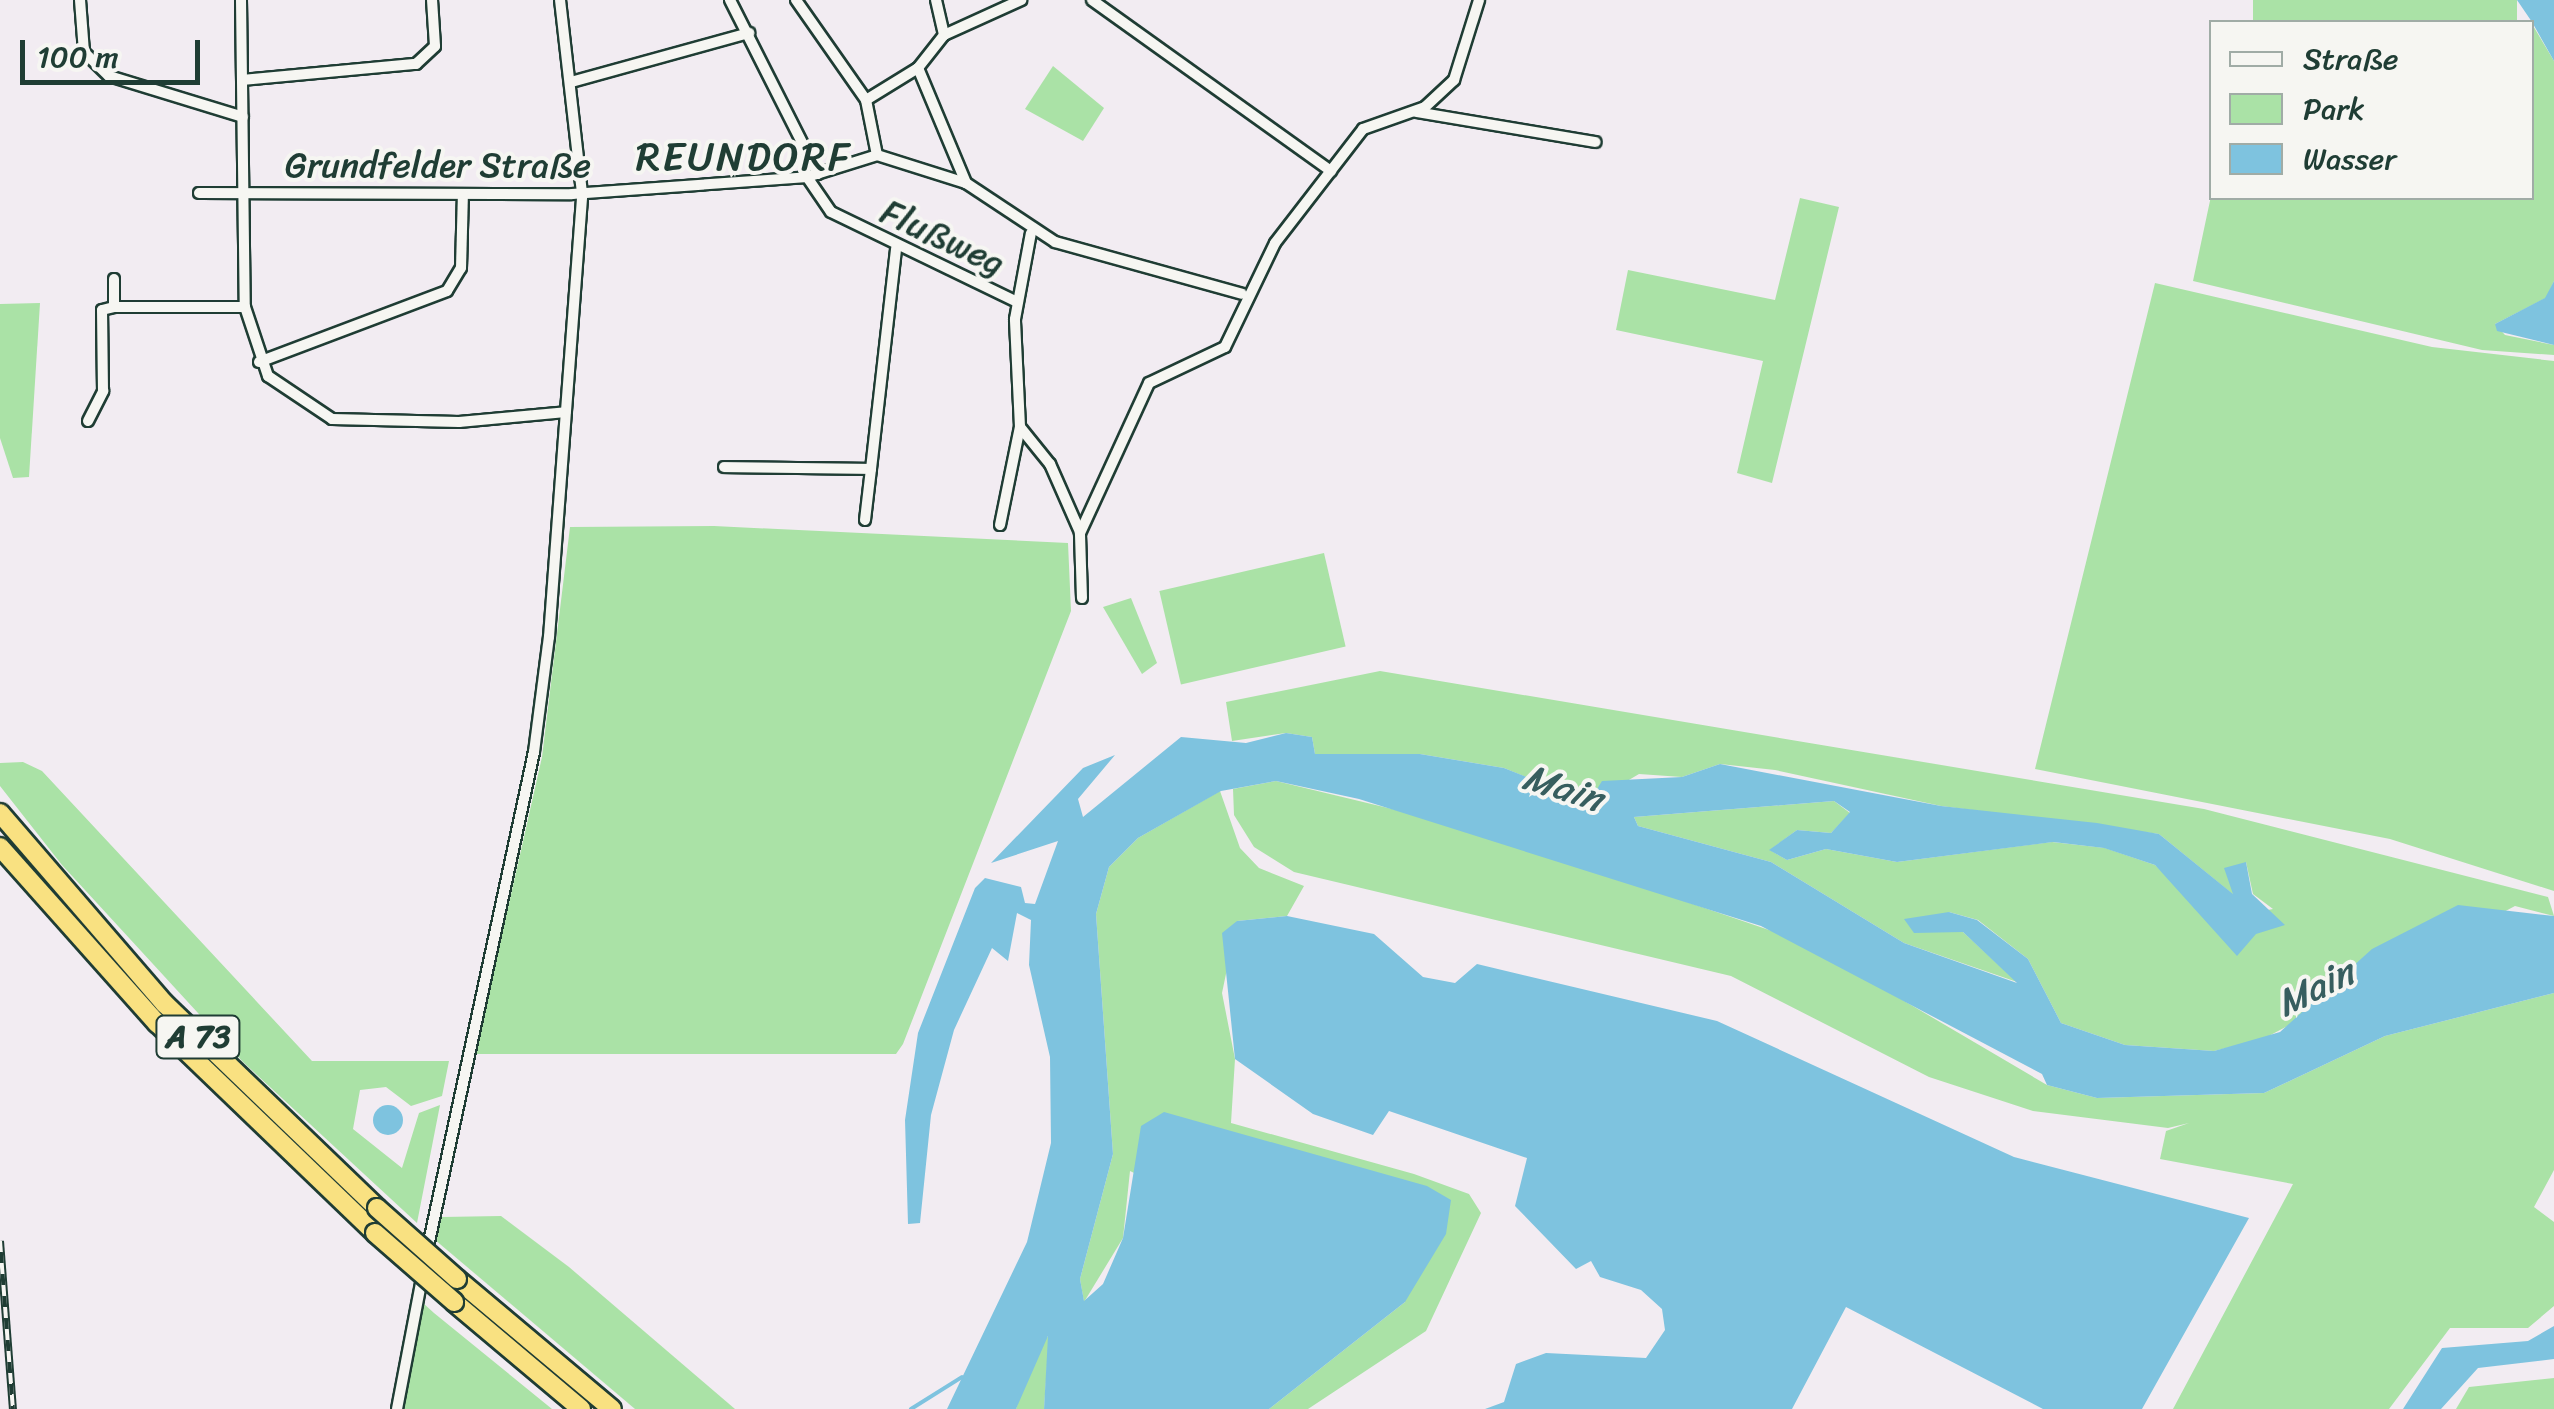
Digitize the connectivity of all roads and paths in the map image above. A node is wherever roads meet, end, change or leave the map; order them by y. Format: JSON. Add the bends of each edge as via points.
{"nodes":[{"id":1,"x":80,"y":0,"type":"edge"},
{"id":2,"x":241,"y":0,"type":"edge"},
{"id":3,"x":432,"y":0,"type":"edge"},
{"id":4,"x":560,"y":0,"type":"edge"},
{"id":5,"x":730,"y":0,"type":"edge"},
{"id":6,"x":796,"y":0,"type":"edge"},
{"id":7,"x":936,"y":0,"type":"edge"},
{"id":8,"x":1021,"y":0,"type":"edge"},
{"id":9,"x":1092,"y":0,"type":"edge"},
{"id":10,"x":1480,"y":0,"type":"edge"},
{"id":11,"x":749,"y":33,"type":"junction"},
{"id":12,"x":944,"y":35,"type":"junction"},
{"id":13,"x":918,"y":68,"type":"junction"},
{"id":14,"x":242,"y":80,"type":"junction"},
{"id":15,"x":571,"y":82,"type":"junction"},
{"id":16,"x":866,"y":100,"type":"junction"},
{"id":17,"x":1414,"y":112,"type":"junction"},
{"id":18,"x":243,"y":117,"type":"junction"},
{"id":19,"x":1596,"y":142,"type":"dead end"},
{"id":20,"x":877,"y":155,"type":"junction"},
{"id":21,"x":1331,"y":171,"type":"junction"},
{"id":22,"x":813,"y":176,"type":"junction"},
{"id":23,"x":966,"y":183,"type":"junction"},
{"id":24,"x":199,"y":193,"type":"dead end"},
{"id":25,"x":582,"y":193,"type":"junction"},
{"id":26,"x":245,"y":194,"type":"junction"},
{"id":27,"x":463,"y":194,"type":"junction"},
{"id":28,"x":1031,"y":233,"type":"junction"},
{"id":29,"x":896,"y":248,"type":"junction"},
{"id":30,"x":114,"y":279,"type":"dead end"},
{"id":31,"x":1242,"y":294,"type":"junction"},
{"id":32,"x":1017,"y":302,"type":"junction"},
{"id":33,"x":114,"y":307,"type":"junction"},
{"id":34,"x":245,"y":307,"type":"junction"},
{"id":35,"x":260,"y":362,"type":"junction"},
{"id":36,"x":566,"y":412,"type":"junction"},
{"id":37,"x":88,"y":422,"type":"dead end"},
{"id":38,"x":1020,"y":427,"type":"junction"},
{"id":39,"x":724,"y":467,"type":"dead end"},
{"id":40,"x":871,"y":468,"type":"junction"},
{"id":41,"x":865,"y":520,"type":"dead end"},
{"id":42,"x":1000,"y":525,"type":"dead end"},
{"id":43,"x":1080,"y":533,"type":"junction"},
{"id":44,"x":1082,"y":598,"type":"dead end"},
{"id":45,"x":0,"y":813,"type":"edge"},
{"id":46,"x":0,"y":847,"type":"edge"},
{"id":47,"x":397,"y":1409,"type":"edge"},
{"id":48,"x":581,"y":1409,"type":"edge"},
{"id":49,"x":612,"y":1409,"type":"edge"}],
"edges":[{"from":1,"to":18,"type":"street","via":[[84,52],[109,76]]},
{"from":2,"to":14,"type":"street"},
{"from":3,"to":14,"type":"street","via":[[436,46],[416,64]]},
{"from":4,"to":15,"type":"street"},
{"from":5,"to":11,"type":"street","name":"Flußweg"},
{"from":6,"to":16,"type":"street"},
{"from":7,"to":12,"type":"street"},
{"from":8,"to":12,"type":"street"},
{"from":9,"to":21,"type":"street"},
{"from":10,"to":17,"type":"street","via":[[1461,69]]},
{"from":11,"to":15,"type":"street"},
{"from":11,"to":22,"type":"street","name":"Flußweg"},
{"from":12,"to":13,"type":"street"},
{"from":13,"to":16,"type":"street"},
{"from":13,"to":23,"type":"street"},
{"from":14,"to":18,"type":"street"},
{"from":15,"to":25,"type":"street"},
{"from":16,"to":20,"type":"street"},
{"from":17,"to":19,"type":"street"},
{"from":17,"to":21,"type":"street","via":[[1369,123]]},
{"from":18,"to":26,"type":"street"},
{"from":20,"to":22,"type":"street","name":"Grundfelder Straße"},
{"from":20,"to":23,"type":"street"},
{"from":21,"to":31,"type":"street"},
{"from":22,"to":25,"type":"street","name":"Grundfelder Straße"},
{"from":22,"to":29,"type":"street","name":"Flußweg","via":[[830,212]]},
{"from":23,"to":28,"type":"street"},
{"from":24,"to":26,"type":"street","name":"Grundfelder Straße"},
{"from":25,"to":27,"type":"street","name":"Grundfelder Straße"},
{"from":25,"to":36,"type":"street"},
{"from":26,"to":27,"type":"street","name":"Grundfelder Straße"},
{"from":26,"to":34,"type":"street"},
{"from":27,"to":35,"type":"street","via":[[461,268],[446,291]]},
{"from":28,"to":31,"type":"street"},
{"from":28,"to":32,"type":"street"},
{"from":29,"to":32,"type":"street","name":"Flußweg"},
{"from":29,"to":40,"type":"street"},
{"from":30,"to":33,"type":"street"},
{"from":31,"to":43,"type":"street","via":[[1225,347],[1149,383]]},
{"from":32,"to":38,"type":"street"},
{"from":33,"to":34,"type":"street"},
{"from":33,"to":37,"type":"street","via":[[102,310],[103,392]]},
{"from":34,"to":35,"type":"street"},
{"from":35,"to":36,"type":"street","via":[[278,387],[332,419],[459,422]]},
{"from":36,"to":47,"type":"street","via":[[534,752]]},
{"from":38,"to":42,"type":"street"},
{"from":38,"to":43,"type":"street","via":[[1050,464]]},
{"from":39,"to":40,"type":"street"},
{"from":40,"to":41,"type":"street"},
{"from":43,"to":44,"type":"street"},
{"from":45,"to":49,"type":"highway","number":"A 73","bridge":true,"via":[[165,1004],[377,1208]]},
{"from":46,"to":48,"type":"highway","number":"A 73","bridge":true,"via":[[225,1092]]}]}
